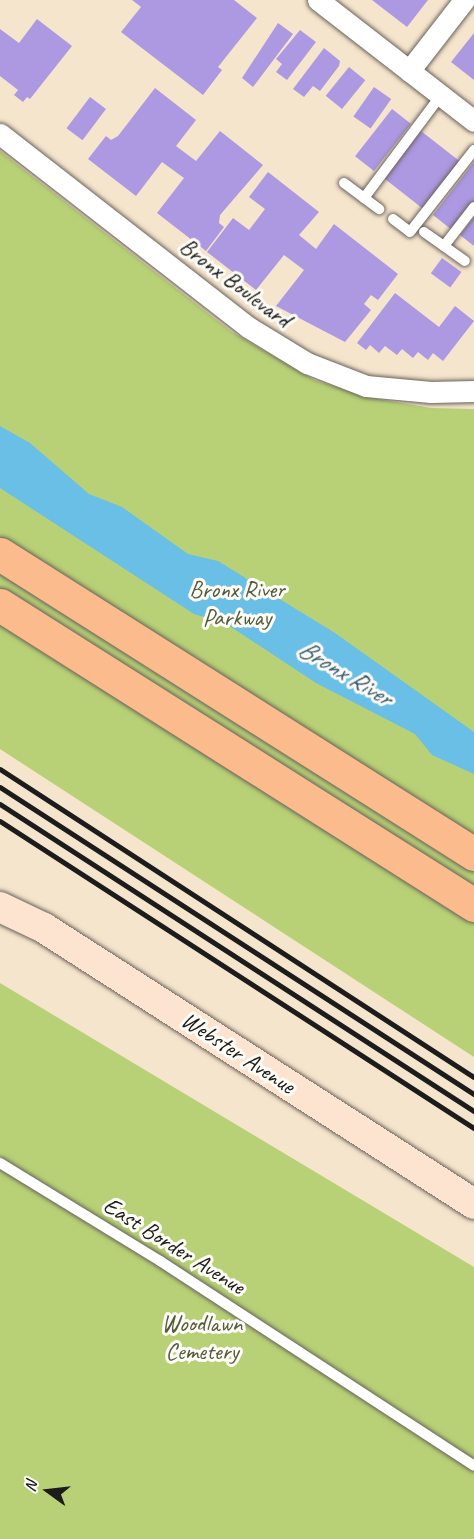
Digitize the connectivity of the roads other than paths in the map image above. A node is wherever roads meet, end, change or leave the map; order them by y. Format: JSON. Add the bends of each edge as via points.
{"nodes":[{"id":1,"x":318,"y":0,"type":"edge"},
{"id":2,"x":464,"y":0,"type":"edge"},
{"id":3,"x":409,"y":71,"type":"junction"},
{"id":4,"x":441,"y":95,"type":"junction"},
{"id":5,"x":474,"y":121,"type":"edge"},
{"id":6,"x":0,"y":134,"type":"edge"},
{"id":7,"x":474,"y":150,"type":"edge"},
{"id":8,"x":344,"y":183,"type":"dead end"},
{"id":9,"x":364,"y":198,"type":"junction"},
{"id":10,"x":474,"y":207,"type":"edge"},
{"id":11,"x":379,"y":209,"type":"dead end"},
{"id":12,"x":393,"y":219,"type":"dead end"},
{"id":13,"x":424,"y":232,"type":"dead end"},
{"id":14,"x":444,"y":246,"type":"junction"},
{"id":15,"x":465,"y":261,"type":"dead end"},
{"id":16,"x":474,"y":391,"type":"edge"},
{"id":17,"x":0,"y":554,"type":"edge"},
{"id":18,"x":0,"y":605,"type":"edge"},
{"id":19,"x":474,"y":854,"type":"edge"},
{"id":20,"x":474,"y":905,"type":"edge"},
{"id":21,"x":0,"y":907,"type":"edge"},
{"id":22,"x":0,"y":1163,"type":"edge"},
{"id":23,"x":474,"y":1204,"type":"edge"},
{"id":24,"x":474,"y":1466,"type":"edge"}],
"edges":[{"from":1,"to":3,"type":"street"},
{"from":2,"to":3,"type":"street"},
{"from":3,"to":4,"type":"street"},
{"from":4,"to":5,"type":"street"},
{"from":4,"to":9,"type":"lane"},
{"from":6,"to":16,"type":"street","name":"Bronx Boulevard","via":[[248,327],[307,363],[366,386]]},
{"from":7,"to":12,"type":"lane","via":[[410,232]]},
{"from":8,"to":9,"type":"lane"},
{"from":9,"to":11,"type":"lane"},
{"from":10,"to":14,"type":"lane"},
{"from":13,"to":14,"type":"lane"},
{"from":14,"to":15,"type":"lane"},
{"from":17,"to":19,"type":"highway"},
{"from":18,"to":20,"type":"highway"},
{"from":21,"to":23,"type":"main road","name":"Webster Avenue","via":[[44,928]]},
{"from":22,"to":24,"type":"lane","name":"East Border Avenue","via":[[160,1261]]}]}
